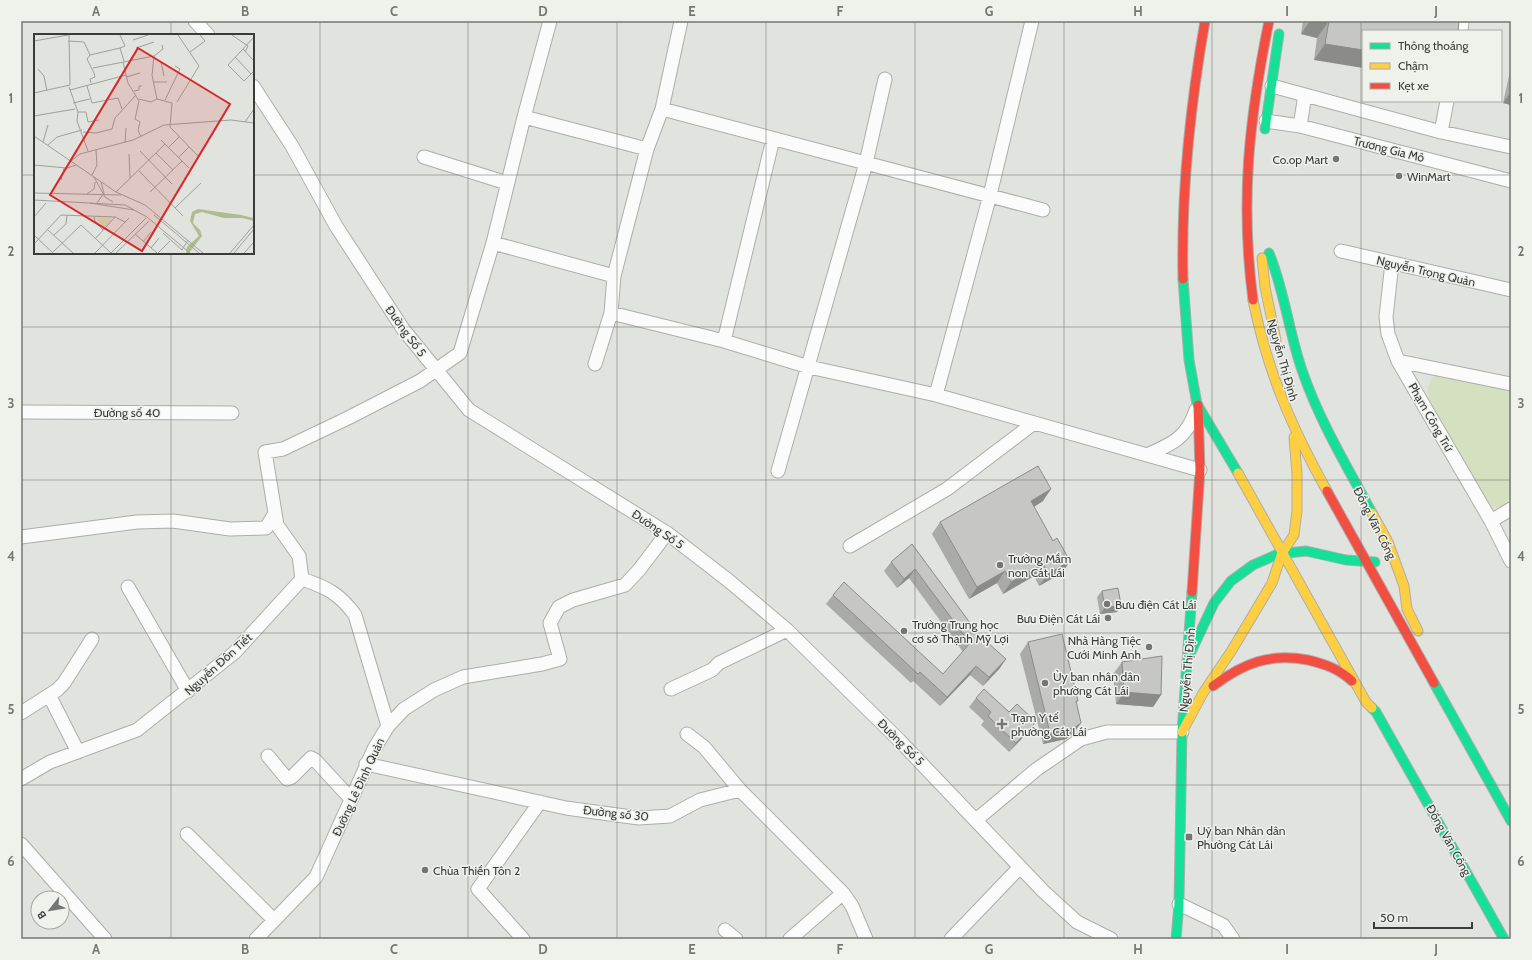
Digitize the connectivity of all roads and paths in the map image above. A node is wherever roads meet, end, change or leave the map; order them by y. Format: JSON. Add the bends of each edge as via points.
{"nodes":[{"id":1,"x":195,"y":21,"type":"edge"},
{"id":2,"x":550,"y":21,"type":"edge"},
{"id":3,"x":681,"y":21,"type":"edge"},
{"id":4,"x":1032,"y":21,"type":"edge"},
{"id":5,"x":1205,"y":21,"type":"edge"},
{"id":6,"x":1269,"y":21,"type":"edge"},
{"id":7,"x":1461,"y":27,"type":"edge"},
{"id":8,"x":1280,"y":28,"type":"dead end"},
{"id":9,"x":1445,"y":28,"type":"edge"},
{"id":10,"x":207,"y":34,"type":"edge"},
{"id":11,"x":1278,"y":41,"type":"junction"},
{"id":12,"x":1256,"y":42,"type":"dead end"},
{"id":13,"x":1210,"y":51,"type":"dead end"},
{"id":14,"x":1258,"y":69,"type":"junction"},
{"id":15,"x":885,"y":79,"type":"dead end"},
{"id":16,"x":1256,"y":83,"type":"junction"},
{"id":17,"x":1272,"y":86,"type":"junction"},
{"id":18,"x":254,"y":88,"type":"edge"},
{"id":19,"x":1305,"y":95,"type":"junction"},
{"id":20,"x":1447,"y":102,"type":"edge"},
{"id":21,"x":662,"y":109,"type":"junction"},
{"id":22,"x":524,"y":117,"type":"junction"},
{"id":23,"x":1252,"y":118,"type":"junction"},
{"id":24,"x":1189,"y":119,"type":"junction"},
{"id":25,"x":1266,"y":121,"type":"junction"},
{"id":26,"x":1300,"y":126,"type":"junction"},
{"id":27,"x":1441,"y":132,"type":"junction"},
{"id":28,"x":1264,"y":135,"type":"dead end"},
{"id":29,"x":773,"y":139,"type":"junction"},
{"id":30,"x":1511,"y":147,"type":"edge"},
{"id":31,"x":647,"y":149,"type":"junction"},
{"id":32,"x":424,"y":157,"type":"dead end"},
{"id":33,"x":866,"y":163,"type":"junction"},
{"id":34,"x":1511,"y":181,"type":"edge"},
{"id":35,"x":507,"y":182,"type":"junction"},
{"id":36,"x":990,"y":195,"type":"junction"},
{"id":37,"x":1043,"y":210,"type":"dead end"},
{"id":38,"x":493,"y":243,"type":"junction"},
{"id":39,"x":1247,"y":244,"type":"junction"},
{"id":40,"x":1262,"y":248,"type":"junction"},
{"id":41,"x":1341,"y":251,"type":"dead end"},
{"id":42,"x":1392,"y":263,"type":"junction"},
{"id":43,"x":614,"y":276,"type":"junction"},
{"id":44,"x":1511,"y":290,"type":"edge"},
{"id":45,"x":1175,"y":300,"type":"dead end"},
{"id":46,"x":611,"y":312,"type":"junction"},
{"id":47,"x":1185,"y":329,"type":"junction"},
{"id":48,"x":724,"y":341,"type":"junction"},
{"id":49,"x":1278,"y":350,"type":"dead end"},
{"id":50,"x":1398,"y":361,"type":"junction"},
{"id":51,"x":595,"y":364,"type":"dead end"},
{"id":52,"x":809,"y":367,"type":"junction"},
{"id":53,"x":436,"y":371,"type":"junction"},
{"id":54,"x":1511,"y":384,"type":"edge"},
{"id":55,"x":936,"y":395,"type":"junction"},
{"id":56,"x":1297,"y":404,"type":"dead end"},
{"id":57,"x":1198,"y":405,"type":"junction"},
{"id":58,"x":21,"y":412,"type":"edge"},
{"id":59,"x":232,"y":413,"type":"dead end"},
{"id":60,"x":1034,"y":423,"type":"junction"},
{"id":61,"x":1293,"y":429,"type":"junction"},
{"id":62,"x":1147,"y":455,"type":"junction"},
{"id":63,"x":1200,"y":470,"type":"junction"},
{"id":64,"x":778,"y":471,"type":"dead end"},
{"id":65,"x":1511,"y":509,"type":"edge"},
{"id":66,"x":274,"y":515,"type":"junction"},
{"id":67,"x":1491,"y":522,"type":"junction"},
{"id":68,"x":667,"y":533,"type":"junction"},
{"id":69,"x":21,"y":537,"type":"edge"},
{"id":70,"x":850,"y":546,"type":"dead end"},
{"id":71,"x":1282,"y":553,"type":"junction"},
{"id":72,"x":1341,"y":559,"type":"junction"},
{"id":73,"x":1511,"y":561,"type":"edge"},
{"id":74,"x":1366,"y":562,"type":"junction"},
{"id":75,"x":1396,"y":563,"type":"junction"},
{"id":76,"x":1384,"y":574,"type":"dead end"},
{"id":77,"x":302,"y":579,"type":"junction"},
{"id":78,"x":1394,"y":584,"type":"dead end"},
{"id":79,"x":128,"y":587,"type":"dead end"},
{"id":80,"x":1382,"y":590,"type":"junction"},
{"id":81,"x":1407,"y":609,"type":"junction"},
{"id":82,"x":788,"y":630,"type":"junction"},
{"id":83,"x":92,"y":639,"type":"dead end"},
{"id":84,"x":1414,"y":648,"type":"junction"},
{"id":85,"x":1189,"y":656,"type":"junction"},
{"id":86,"x":1358,"y":687,"type":"junction"},
{"id":87,"x":671,"y":689,"type":"dead end"},
{"id":88,"x":188,"y":691,"type":"junction"},
{"id":89,"x":1203,"y":693,"type":"junction"},
{"id":90,"x":49,"y":695,"type":"junction"},
{"id":91,"x":1366,"y":702,"type":"junction"},
{"id":92,"x":21,"y":713,"type":"edge"},
{"id":93,"x":388,"y":726,"type":"junction"},
{"id":94,"x":1182,"y":732,"type":"junction"},
{"id":95,"x":687,"y":734,"type":"dead end"},
{"id":96,"x":78,"y":752,"type":"junction"},
{"id":97,"x":268,"y":756,"type":"dead end"},
{"id":98,"x":366,"y":764,"type":"junction"},
{"id":99,"x":21,"y":779,"type":"edge"},
{"id":100,"x":740,"y":790,"type":"junction"},
{"id":101,"x":351,"y":799,"type":"junction"},
{"id":102,"x":540,"y":802,"type":"junction"},
{"id":103,"x":976,"y":820,"type":"junction"},
{"id":104,"x":1511,"y":821,"type":"edge"},
{"id":105,"x":187,"y":834,"type":"dead end"},
{"id":106,"x":21,"y":844,"type":"edge"},
{"id":107,"x":1019,"y":868,"type":"junction"},
{"id":108,"x":843,"y":893,"type":"junction"},
{"id":109,"x":1179,"y":904,"type":"junction"},
{"id":110,"x":274,"y":920,"type":"junction"},
{"id":111,"x":725,"y":930,"type":"dead end"},
{"id":112,"x":262,"y":937,"type":"edge"},
{"id":113,"x":105,"y":939,"type":"edge"},
{"id":114,"x":523,"y":939,"type":"edge"},
{"id":115,"x":736,"y":939,"type":"edge"},
{"id":116,"x":790,"y":939,"type":"edge"},
{"id":117,"x":866,"y":939,"type":"edge"},
{"id":118,"x":951,"y":939,"type":"edge"},
{"id":119,"x":1111,"y":939,"type":"edge"},
{"id":120,"x":1176,"y":939,"type":"edge"},
{"id":121,"x":1233,"y":939,"type":"edge"},
{"id":122,"x":1495,"y":939,"type":"edge"},
{"id":123,"x":1504,"y":939,"type":"edge"}],
"edges":[{"from":1,"to":10,"type":"street"},
{"from":2,"to":22,"type":"street"},
{"from":3,"to":21,"type":"street"},
{"from":4,"to":36,"type":"street"},
{"from":5,"to":24,"type":"main road","name":"Nguyễn Thị Định"},
{"from":6,"to":14,"type":"main road","name":"Nguyễn Thị Định"},
{"from":7,"to":9,"type":"street"},
{"from":8,"to":11,"type":"main road"},
{"from":11,"to":14,"type":"main road"},
{"from":11,"to":17,"type":"main road"},
{"from":12,"to":14,"type":"main road","name":"Nguyễn Thị Định"},
{"from":13,"to":24,"type":"main road","name":"Nguyễn Thị Định"},
{"from":14,"to":16,"type":"main road","name":"Nguyễn Thị Định"},
{"from":15,"to":33,"type":"street"},
{"from":16,"to":17,"type":"main road"},
{"from":16,"to":23,"type":"main road","name":"Nguyễn Thị Định"},
{"from":17,"to":19,"type":"street"},
{"from":17,"to":25,"type":"main road"},
{"from":18,"to":53,"type":"street","name":"Đường Số 5","via":[[292,146],[336,226],[403,329]]},
{"from":19,"to":26,"type":"street"},
{"from":19,"to":27,"type":"street"},
{"from":20,"to":27,"type":"street"},
{"from":21,"to":29,"type":"street"},
{"from":21,"to":31,"type":"street"},
{"from":22,"to":31,"type":"street"},
{"from":22,"to":35,"type":"street"},
{"from":23,"to":25,"type":"main road"},
{"from":23,"to":39,"type":"main road","name":"Nguyễn Thị Định","via":[[1245,210]]},
{"from":24,"to":47,"type":"main road","name":"Nguyễn Thị Định","via":[[1183,179]]},
{"from":25,"to":26,"type":"street","name":"Trương Gia Mô"},
{"from":25,"to":28,"type":"main road"},
{"from":26,"to":34,"type":"street","name":"Trương Gia Mô"},
{"from":27,"to":30,"type":"street"},
{"from":29,"to":33,"type":"street"},
{"from":29,"to":48,"type":"street"},
{"from":31,"to":43,"type":"street"},
{"from":32,"to":35,"type":"street"},
{"from":33,"to":36,"type":"street"},
{"from":33,"to":52,"type":"street"},
{"from":35,"to":38,"type":"street"},
{"from":36,"to":37,"type":"street"},
{"from":36,"to":55,"type":"street"},
{"from":38,"to":43,"type":"street"},
{"from":38,"to":53,"type":"street","via":[[460,353]]},
{"from":39,"to":40,"type":"main road"},
{"from":39,"to":61,"type":"main road","name":"Nguyễn Thị Định","via":[[1250,290],[1260,339],[1276,390]]},
{"from":40,"to":49,"type":"main road","name":"Nguyễn Thị Định","via":[[1265,287]]},
{"from":40,"to":75,"type":"main road","name":"Đồng Văn Cống","via":[[1269,253],[1278,275],[1303,374],[1314,400],[1345,466],[1388,542]]},
{"from":41,"to":42,"type":"street","name":"Nguyễn Trọng Quản"},
{"from":42,"to":44,"type":"street","name":"Nguyễn Trọng Quản"},
{"from":42,"to":50,"type":"street","name":"Phạm Công Trứ","via":[[1386,317],[1388,334]]},
{"from":43,"to":46,"type":"street"},
{"from":45,"to":47,"type":"main road","name":"Nguyễn Thị Định"},
{"from":46,"to":48,"type":"street"},
{"from":46,"to":51,"type":"street"},
{"from":47,"to":57,"type":"main road","name":"Nguyễn Thị Định"},
{"from":48,"to":52,"type":"street"},
{"from":50,"to":54,"type":"street"},
{"from":50,"to":67,"type":"street","name":"Phạm Công Trứ"},
{"from":52,"to":55,"type":"street"},
{"from":52,"to":64,"type":"street"},
{"from":53,"to":66,"type":"street","via":[[283,449],[264,452]]},
{"from":53,"to":68,"type":"street","name":"Đường Số 5","via":[[469,410]]},
{"from":55,"to":60,"type":"street"},
{"from":56,"to":61,"type":"main road","name":"Nguyễn Thị Định"},
{"from":57,"to":62,"type":"street","via":[[1186,433],[1169,446]]},
{"from":57,"to":63,"type":"main road","name":"Nguyễn Thị Định"},
{"from":57,"to":71,"type":"main road","name":"Đồng Văn Cống"},
{"from":58,"to":59,"type":"street","name":"Đường số 40"},
{"from":60,"to":62,"type":"street"},
{"from":60,"to":70,"type":"street","via":[[947,489]]},
{"from":61,"to":71,"type":"main road","via":[[1297,511],[1294,535]]},
{"from":61,"to":74,"type":"main road"},
{"from":62,"to":63,"type":"street"},
{"from":63,"to":85,"type":"main road","name":"Nguyễn Thị Định"},
{"from":65,"to":67,"type":"street"},
{"from":66,"to":69,"type":"street","via":[[266,528],[230,529],[173,521],[137,522]]},
{"from":66,"to":77,"type":"street","via":[[277,526],[299,556]]},
{"from":67,"to":73,"type":"street","name":"Phạm Công Trứ"},
{"from":68,"to":82,"type":"street","name":"Đường Số 5","via":[[729,580]]},
{"from":68,"to":93,"type":"street","name":"Đường Lê Đình Quản","via":[[625,585],[573,600],[559,607],[550,623],[560,659],[463,677],[434,690],[404,709]]},
{"from":71,"to":72,"type":"main road","via":[[1306,551]]},
{"from":71,"to":85,"type":"main road","via":[[1244,569],[1226,588],[1214,604]]},
{"from":71,"to":86,"type":"main road","name":"Đồng Văn Cống"},
{"from":71,"to":89,"type":"main road","via":[[1272,584]]},
{"from":72,"to":74,"type":"main road"},
{"from":72,"to":80,"type":"main road"},
{"from":74,"to":75,"type":"main road"},
{"from":74,"to":76,"type":"main road"},
{"from":74,"to":80,"type":"main road"},
{"from":75,"to":81,"type":"main road","name":"Đồng Văn Cống","via":[[1404,586]]},
{"from":77,"to":88,"type":"street","name":"Nguyễn Đôn Tiết","via":[[234,653]]},
{"from":77,"to":93,"type":"street","via":[[330,590],[344,600],[355,615]]},
{"from":78,"to":81,"type":"main road"},
{"from":79,"to":88,"type":"street"},
{"from":80,"to":84,"type":"main road"},
{"from":81,"to":84,"type":"main road","name":"Đồng Văn Cống","via":[[1423,642]]},
{"from":82,"to":87,"type":"street"},
{"from":82,"to":103,"type":"street","name":"Đường Số 5","via":[[900,740]]},
{"from":83,"to":90,"type":"street","via":[[64,683]]},
{"from":84,"to":104,"type":"main road"},
{"from":85,"to":94,"type":"main road","name":"Nguyễn Thị Định"},
{"from":86,"to":89,"type":"main road","via":[[1344,673],[1323,663],[1283,656],[1260,660],[1243,667]]},
{"from":86,"to":91,"type":"main road","name":"Đồng Văn Cống"},
{"from":88,"to":96,"type":"street","name":"Nguyễn Đôn Tiết","via":[[137,730]]},
{"from":89,"to":94,"type":"main road"},
{"from":90,"to":92,"type":"street"},
{"from":90,"to":96,"type":"street"},
{"from":91,"to":122,"type":"main road","name":"Đồng Văn Cống","via":[[1366,714]]},
{"from":91,"to":123,"type":"main road","name":"Đồng Văn Cống","via":[[1376,712]]},
{"from":93,"to":98,"type":"street","name":"Đường Lê Đình Quản"},
{"from":94,"to":103,"type":"street","via":[[1107,732],[1081,739],[1037,769]]},
{"from":94,"to":109,"type":"main road","name":"Nguyễn Thị Định"},
{"from":95,"to":100,"type":"street","via":[[704,747]]},
{"from":96,"to":99,"type":"street","name":"Nguyễn Đôn Tiết","via":[[50,762]]},
{"from":97,"to":101,"type":"street","via":[[287,779],[311,758],[315,760]]},
{"from":98,"to":101,"type":"street","name":"Đường Lê Đình Quản"},
{"from":98,"to":102,"type":"street","name":"Đường số 30"},
{"from":100,"to":102,"type":"street","name":"Đường số 30","via":[[700,800],[670,816],[639,818]]},
{"from":100,"to":108,"type":"street"},
{"from":101,"to":110,"type":"street","name":"Đường Lê Đình Quản","via":[[316,877]]},
{"from":102,"to":114,"type":"street","via":[[478,889]]},
{"from":103,"to":107,"type":"street","name":"Đường Số 5"},
{"from":105,"to":110,"type":"street"},
{"from":106,"to":113,"type":"street"},
{"from":107,"to":118,"type":"street"},
{"from":107,"to":119,"type":"street","name":"Đường Số 5","via":[[1077,922]]},
{"from":108,"to":116,"type":"street"},
{"from":108,"to":117,"type":"street","via":[[852,906]]},
{"from":109,"to":120,"type":"main road","name":"Nguyễn Thị Định"},
{"from":109,"to":121,"type":"street","via":[[1223,925]]},
{"from":110,"to":112,"type":"street","name":"Đường Lê Đình Quản"},
{"from":111,"to":115,"type":"street"}]}
